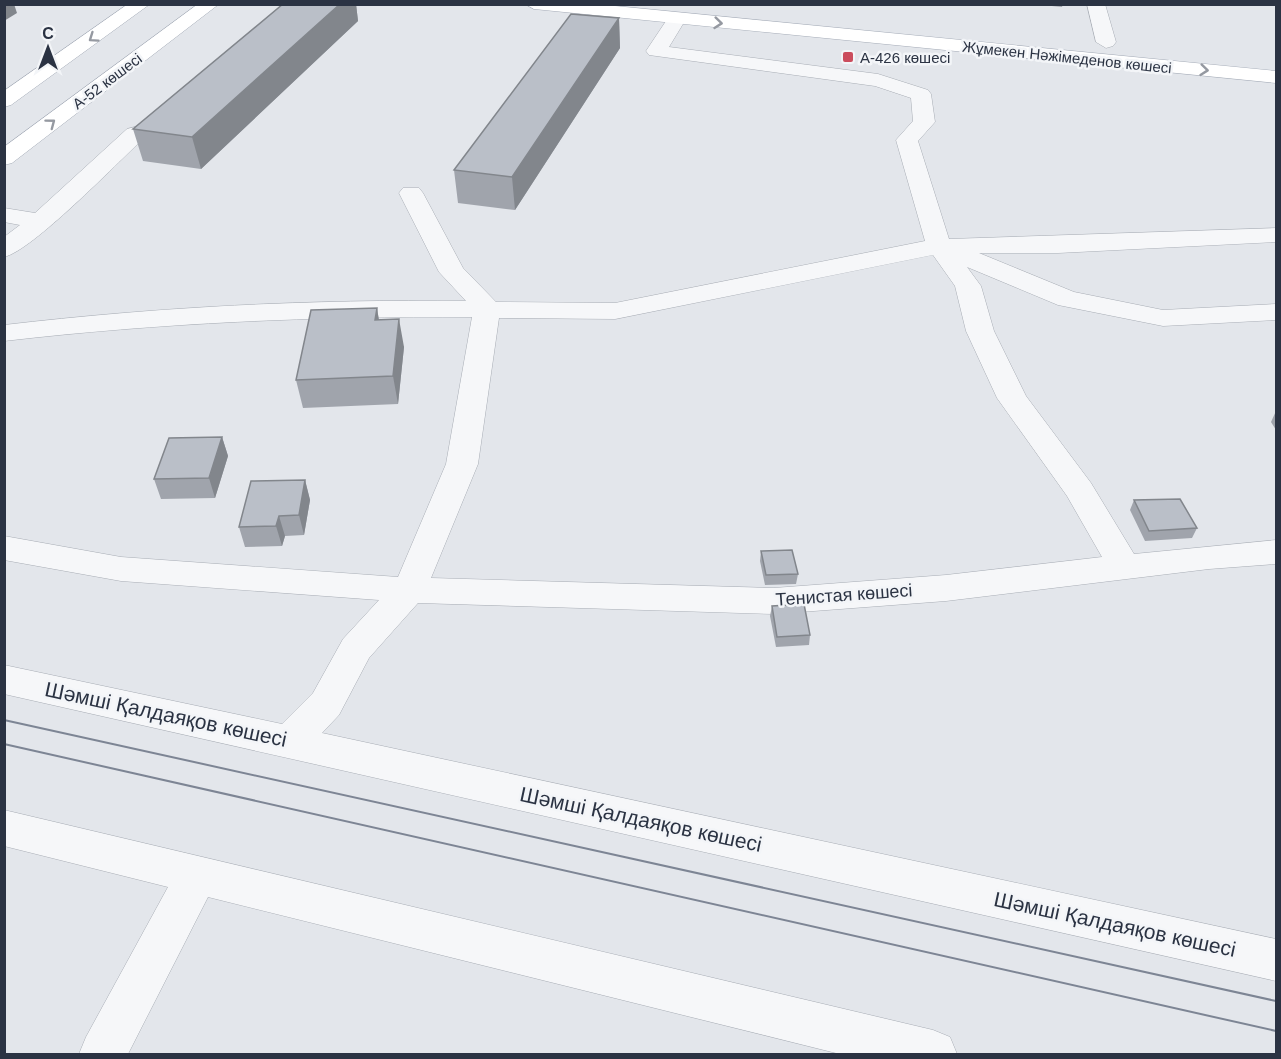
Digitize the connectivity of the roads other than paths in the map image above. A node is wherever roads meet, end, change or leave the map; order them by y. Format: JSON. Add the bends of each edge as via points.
{"nodes":[{"id":1,"x":141,"y":4,"type":"edge"},
{"id":2,"x":210,"y":4,"type":"edge"},
{"id":3,"x":534,"y":4,"type":"edge"},
{"id":4,"x":714,"y":4,"type":"edge"},
{"id":5,"x":1096,"y":4,"type":"edge"},
{"id":6,"x":677,"y":19,"type":"junction"},
{"id":7,"x":1106,"y":42,"type":"junction"},
{"id":8,"x":1276,"y":58,"type":"edge"},
{"id":9,"x":1276,"y":78,"type":"edge"},
{"id":10,"x":4,"y":101,"type":"edge"},
{"id":11,"x":135,"y":134,"type":"dead end"},
{"id":12,"x":4,"y":158,"type":"edge"},
{"id":13,"x":411,"y":193,"type":"dead end"},
{"id":14,"x":4,"y":215,"type":"edge"},
{"id":15,"x":40,"y":221,"type":"junction"},
{"id":16,"x":1276,"y":235,"type":"edge"},
{"id":17,"x":939,"y":246,"type":"junction"},
{"id":18,"x":4,"y":250,"type":"edge"},
{"id":19,"x":487,"y":308,"type":"junction"},
{"id":20,"x":1276,"y":312,"type":"edge"},
{"id":21,"x":4,"y":333,"type":"edge"},
{"id":22,"x":4,"y":548,"type":"edge"},
{"id":23,"x":1276,"y":552,"type":"edge"},
{"id":24,"x":1125,"y":567,"type":"junction"},
{"id":25,"x":410,"y":590,"type":"junction"},
{"id":26,"x":4,"y":679,"type":"edge"},
{"id":27,"x":291,"y":741,"type":"junction"},
{"id":28,"x":4,"y":828,"type":"edge"},
{"id":29,"x":197,"y":875,"type":"junction"},
{"id":30,"x":1276,"y":960,"type":"edge"},
{"id":31,"x":103,"y":1054,"type":"edge"},
{"id":32,"x":933,"y":1054,"type":"edge"}],
"edges":[{"from":1,"to":10,"type":"main road","one_way":true},
{"from":12,"to":2,"type":"main road","name":"А-52 көшесі","one_way":true},
{"from":3,"to":6,"type":"main road","name":"Жұмекен Нәжімеденов көшесі"},
{"from":4,"to":7,"type":"main road","name":"Жұмекен Нәжімеденов көшесі"},
{"from":5,"to":7,"type":"street"},
{"from":6,"to":9,"type":"main road","name":"Жұмекен Нәжімеденов көшесі","one_way":true},
{"from":6,"to":17,"type":"street","via":[[656,51],[878,80],[921,94],[924,122],[908,140]]},
{"from":7,"to":8,"type":"main road","name":"Жұмекен Нәжімеденов көшесі"},
{"from":11,"to":15,"type":"street"},
{"from":13,"to":19,"type":"street","via":[[452,272]]},
{"from":14,"to":15,"type":"street"},
{"from":15,"to":18,"type":"street"},
{"from":16,"to":17,"type":"street"},
{"from":17,"to":19,"type":"street","via":[[615,310]]},
{"from":17,"to":20,"type":"street","via":[[1067,299],[1163,318]]},
{"from":17,"to":24,"type":"street","via":[[968,286],[980,331],[1012,398],[1080,491]]},
{"from":19,"to":21,"type":"street","via":[[354,308],[81,324]]},
{"from":19,"to":25,"type":"street","via":[[462,464]]},
{"from":22,"to":25,"type":"street","name":"Тенистая көшесі","via":[[121,569]]},
{"from":23,"to":24,"type":"street","name":"Тенистая көшесі"},
{"from":24,"to":25,"type":"street","name":"Тенистая көшесі","via":[[946,588],[774,601]]},
{"from":25,"to":27,"type":"street","via":[[356,649],[326,704]]},
{"from":26,"to":27,"type":"street","name":"Шәмші Қалдаяқов көшесі"},
{"from":27,"to":30,"type":"street","name":"Шәмші Қалдаяқов көшесі"},
{"from":28,"to":29,"type":"street"},
{"from":29,"to":31,"type":"street"},
{"from":29,"to":32,"type":"street"}]}
